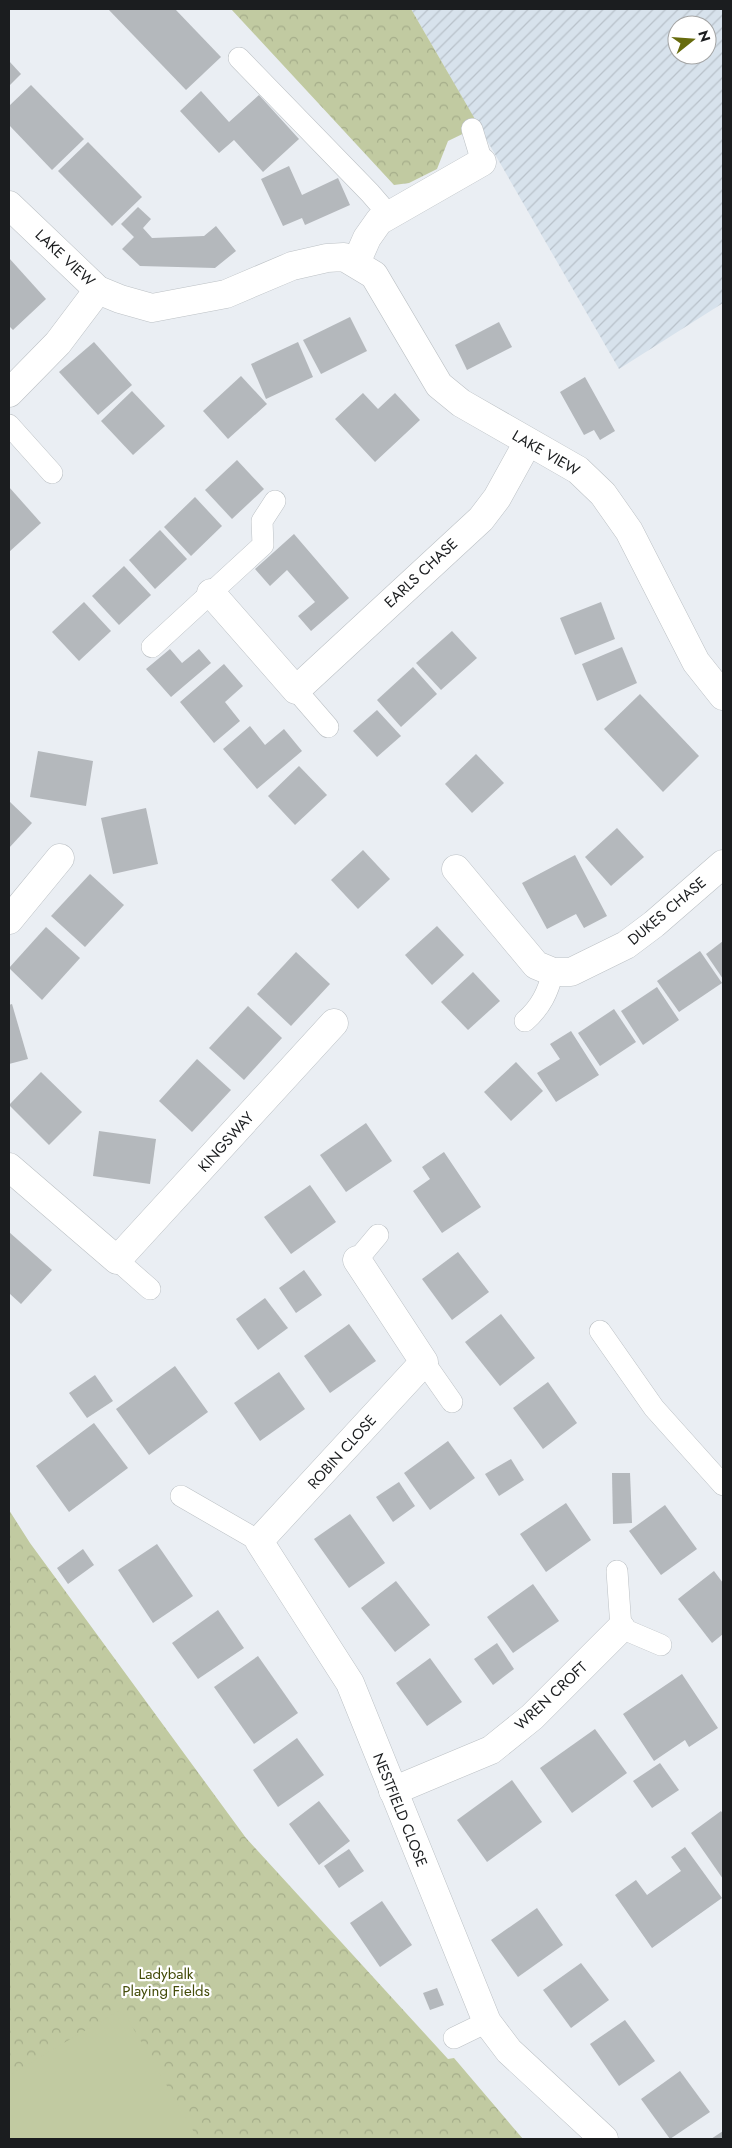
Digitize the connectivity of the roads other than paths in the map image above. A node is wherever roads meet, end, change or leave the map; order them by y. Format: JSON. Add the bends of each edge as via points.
{"nodes":[{"id":1,"x":239,"y":58,"type":"dead end"},
{"id":2,"x":472,"y":129,"type":"dead end"},
{"id":3,"x":482,"y":162,"type":"joint"},
{"id":4,"x":9,"y":205,"type":"edge"},
{"id":5,"x":389,"y":215,"type":"junction"},
{"id":6,"x":356,"y":263,"type":"junction"},
{"id":7,"x":98,"y":290,"type":"junction"},
{"id":8,"x":9,"y":393,"type":"edge"},
{"id":9,"x":9,"y":425,"type":"edge"},
{"id":10,"x":528,"y":442,"type":"junction"},
{"id":11,"x":52,"y":473,"type":"dead end"},
{"id":12,"x":275,"y":501,"type":"dead end"},
{"id":13,"x":211,"y":593,"type":"junction"},
{"id":14,"x":152,"y":648,"type":"dead end"},
{"id":15,"x":296,"y":690,"type":"junction"},
{"id":16,"x":723,"y":696,"type":"edge"},
{"id":17,"x":328,"y":727,"type":"dead end"},
{"id":18,"x":60,"y":858,"type":"dead end"},
{"id":19,"x":723,"y":864,"type":"edge"},
{"id":20,"x":456,"y":869,"type":"dead end"},
{"id":21,"x":9,"y":920,"type":"edge"},
{"id":22,"x":552,"y":972,"type":"junction"},
{"id":23,"x":525,"y":1021,"type":"dead end"},
{"id":24,"x":334,"y":1023,"type":"dead end"},
{"id":25,"x":9,"y":1167,"type":"edge"},
{"id":26,"x":378,"y":1235,"type":"dead end"},
{"id":27,"x":117,"y":1260,"type":"junction"},
{"id":28,"x":357,"y":1260,"type":"joint"},
{"id":29,"x":150,"y":1289,"type":"dead end"},
{"id":30,"x":600,"y":1331,"type":"dead end"},
{"id":31,"x":424,"y":1362,"type":"junction"},
{"id":32,"x":452,"y":1402,"type":"dead end"},
{"id":33,"x":723,"y":1486,"type":"edge"},
{"id":34,"x":181,"y":1496,"type":"dead end"},
{"id":35,"x":260,"y":1541,"type":"junction"},
{"id":36,"x":617,"y":1571,"type":"dead end"},
{"id":37,"x":621,"y":1628,"type":"junction"},
{"id":38,"x":661,"y":1645,"type":"dead end"},
{"id":39,"x":392,"y":1791,"type":"junction"},
{"id":40,"x":486,"y":2022,"type":"junction"},
{"id":41,"x":454,"y":2038,"type":"dead end"},
{"id":42,"x":604,"y":2139,"type":"edge"}],
"edges":[{"from":1,"to":5,"type":"lane"},
{"from":2,"to":3,"type":"lane"},
{"from":3,"to":5,"type":"street"},
{"from":4,"to":7,"type":"street","name":"LAKE VIEW"},
{"from":5,"to":6,"type":"street","via":[[374,227]]},
{"from":6,"to":7,"type":"street","name":"LAKE VIEW","via":[[344,257],[327,258],[292,266],[226,294],[152,308]]},
{"from":6,"to":10,"type":"street","name":"LAKE VIEW","via":[[374,275],[439,386],[461,404]]},
{"from":7,"to":8,"type":"street","via":[[58,343]]},
{"from":9,"to":11,"type":"lane"},
{"from":10,"to":15,"type":"street","name":"EARLS CHASE","via":[[497,498],[481,518]]},
{"from":10,"to":16,"type":"street","name":"LAKE VIEW","via":[[578,470],[603,494],[629,531],[696,662]]},
{"from":12,"to":13,"type":"lane","via":[[262,521],[263,545]]},
{"from":13,"to":14,"type":"lane"},
{"from":13,"to":15,"type":"street"},
{"from":15,"to":17,"type":"lane"},
{"from":18,"to":21,"type":"street"},
{"from":19,"to":22,"type":"street","name":"DUKES CHASE","via":[[626,945],[571,972]]},
{"from":20,"to":22,"type":"street","via":[[536,965]]},
{"from":22,"to":23,"type":"lane","via":[[538,1010]]},
{"from":24,"to":27,"type":"street","name":"KINGSWAY"},
{"from":25,"to":27,"type":"street"},
{"from":26,"to":28,"type":"lane"},
{"from":27,"to":29,"type":"lane"},
{"from":28,"to":31,"type":"street"},
{"from":30,"to":33,"type":"lane","via":[[654,1408]]},
{"from":31,"to":32,"type":"lane"},
{"from":31,"to":35,"type":"street","name":"ROBIN CLOSE"},
{"from":34,"to":35,"type":"lane","name":"NESTFIELD CLOSE"},
{"from":35,"to":39,"type":"street","name":"NESTFIELD CLOSE","via":[[350,1683]]},
{"from":36,"to":37,"type":"lane"},
{"from":37,"to":38,"type":"lane"},
{"from":37,"to":39,"type":"street","name":"WREN CROFT","via":[[532,1717],[491,1750]]},
{"from":39,"to":40,"type":"street","name":"NESTFIELD CLOSE"},
{"from":40,"to":41,"type":"lane"},
{"from":40,"to":42,"type":"street","name":"NESTFIELD CLOSE","via":[[509,2051]]}]}
